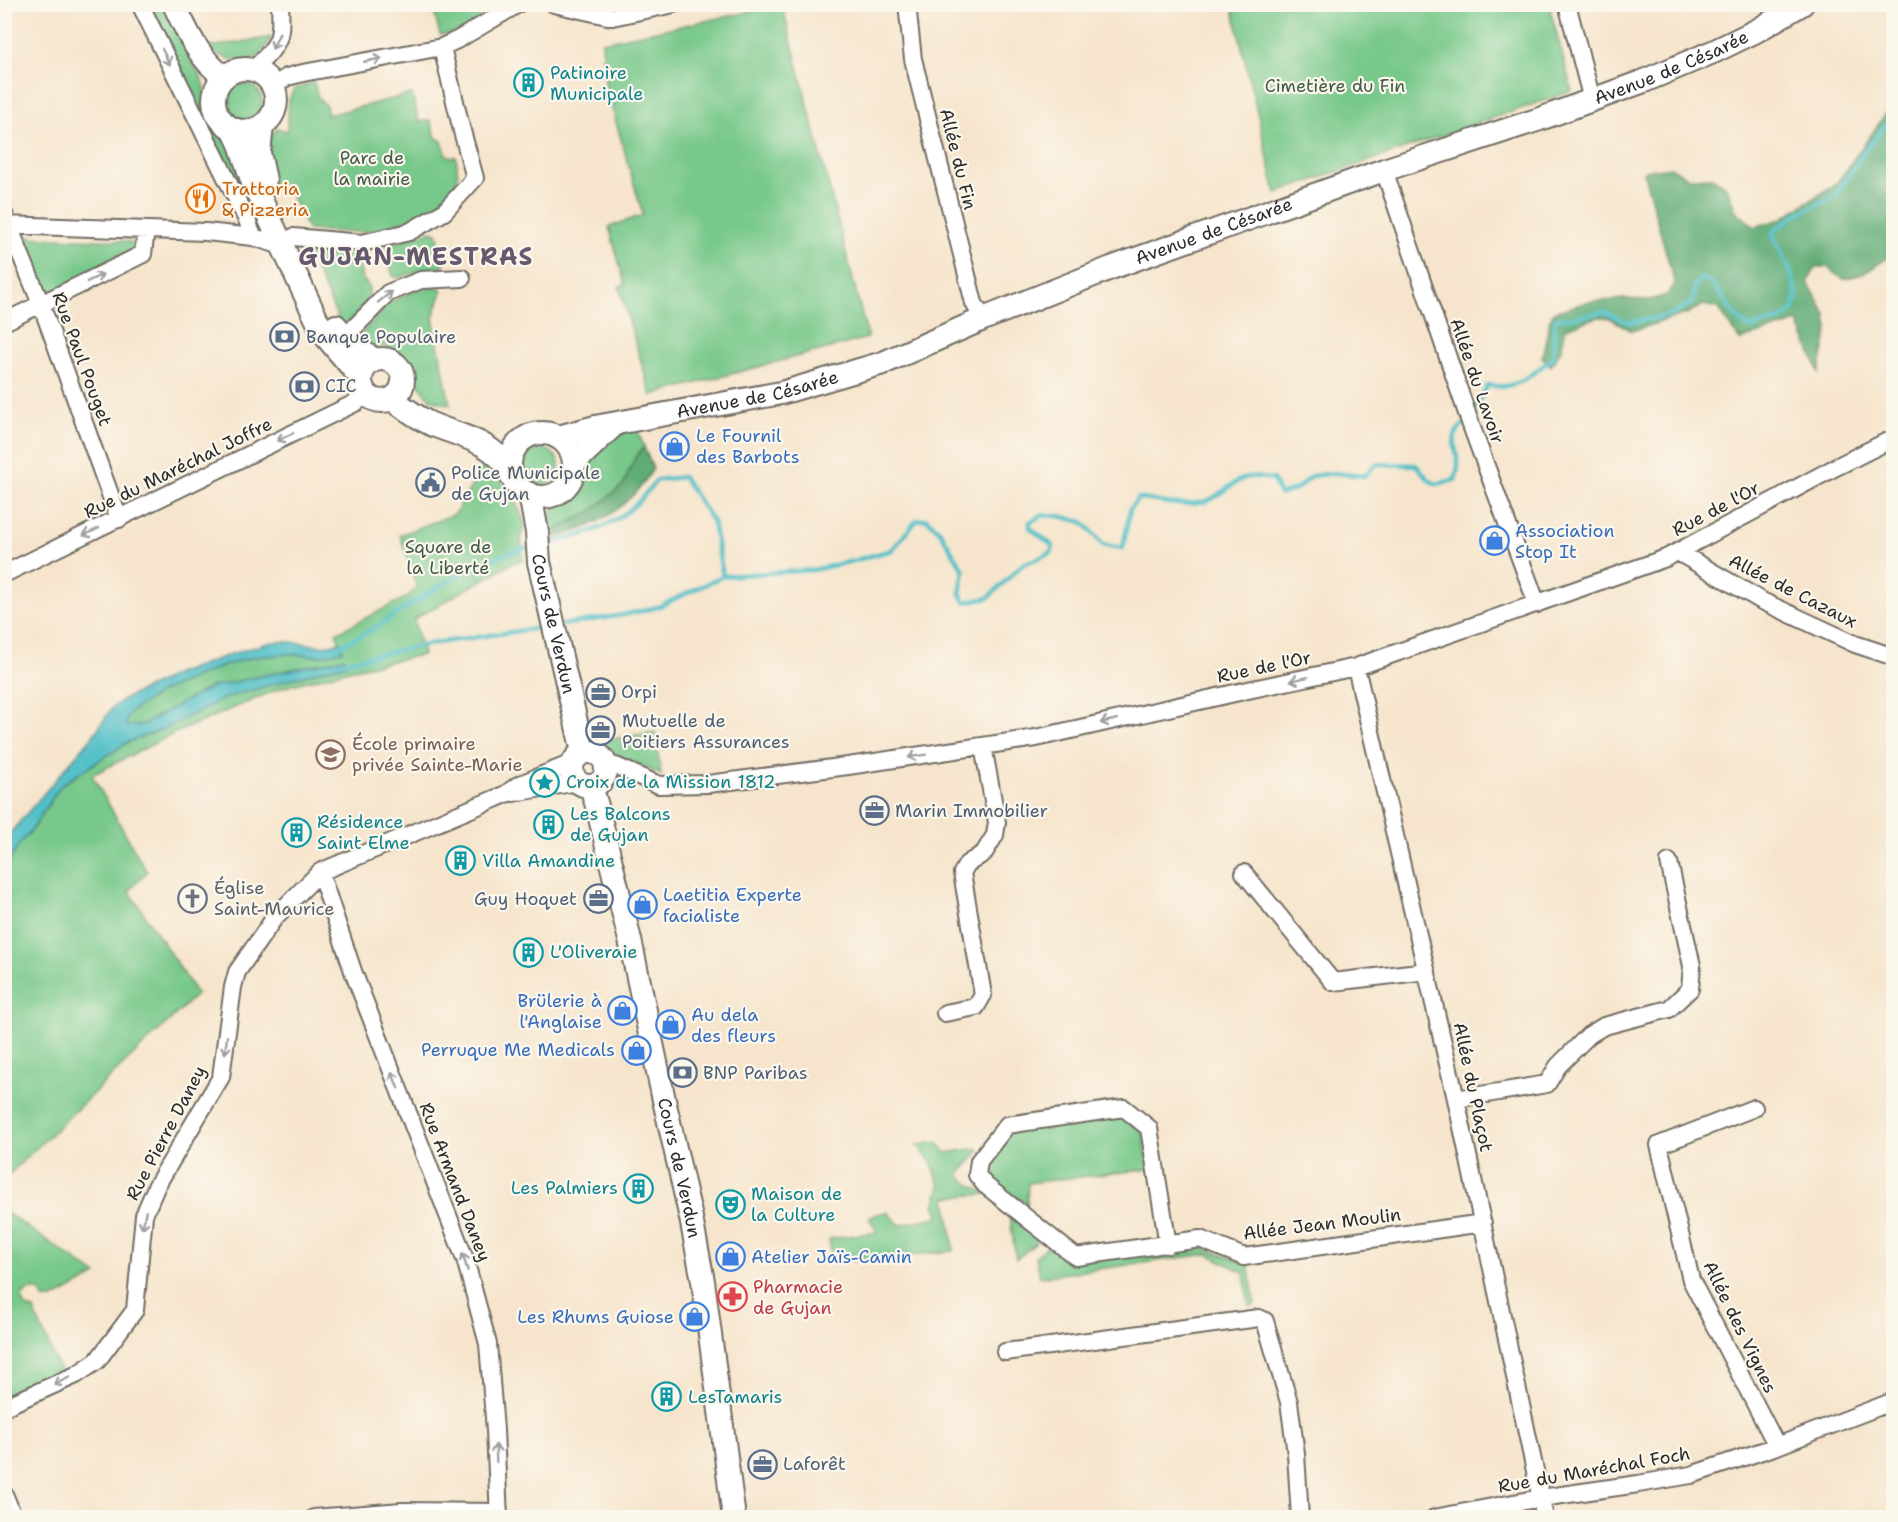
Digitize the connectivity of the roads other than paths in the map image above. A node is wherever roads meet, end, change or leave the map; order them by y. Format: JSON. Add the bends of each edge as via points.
{"nodes":[{"id":1,"x":140,"y":4,"type":"edge"},
{"id":2,"x":174,"y":4,"type":"edge"},
{"id":3,"x":280,"y":4,"type":"edge"},
{"id":4,"x":518,"y":4,"type":"edge"},
{"id":5,"x":554,"y":4,"type":"edge"},
{"id":6,"x":674,"y":4,"type":"edge"},
{"id":7,"x":907,"y":4,"type":"edge"},
{"id":8,"x":1567,"y":4,"type":"edge"},
{"id":9,"x":1802,"y":4,"type":"edge"},
{"id":10,"x":442,"y":47,"type":"junction"},
{"id":11,"x":253,"y":70,"type":"junction"},
{"id":12,"x":224,"y":77,"type":"junction"},
{"id":13,"x":273,"y":86,"type":"junction"},
{"id":14,"x":1592,"y":100,"type":"junction"},
{"id":15,"x":262,"y":126,"type":"junction"},
{"id":16,"x":233,"y":129,"type":"junction"},
{"id":17,"x":1384,"y":170,"type":"junction"},
{"id":18,"x":6,"y":221,"type":"edge"},
{"id":19,"x":250,"y":226,"type":"junction"},
{"id":20,"x":147,"y":231,"type":"junction"},
{"id":21,"x":288,"y":242,"type":"junction"},
{"id":22,"x":462,"y":278,"type":"dead end"},
{"id":23,"x":41,"y":304,"type":"junction"},
{"id":24,"x":983,"y":319,"type":"junction"},
{"id":25,"x":4,"y":322,"type":"edge"},
{"id":26,"x":344,"y":338,"type":"junction"},
{"id":27,"x":367,"y":377,"type":"junction"},
{"id":28,"x":397,"y":393,"type":"junction"},
{"id":29,"x":615,"y":424,"type":"junction"},
{"id":30,"x":558,"y":437,"type":"junction"},
{"id":31,"x":1893,"y":438,"type":"edge"},
{"id":32,"x":522,"y":441,"type":"junction"},
{"id":33,"x":574,"y":464,"type":"junction"},
{"id":34,"x":510,"y":470,"type":"junction"},
{"id":35,"x":540,"y":495,"type":"junction"},
{"id":36,"x":119,"y":519,"type":"junction"},
{"id":37,"x":1678,"y":552,"type":"junction"},
{"id":38,"x":4,"y":574,"type":"edge"},
{"id":39,"x":1537,"y":604,"type":"junction"},
{"id":40,"x":1893,"y":657,"type":"edge"},
{"id":41,"x":1356,"y":667,"type":"junction"},
{"id":42,"x":983,"y":746,"type":"junction"},
{"id":43,"x":605,"y":763,"type":"joint"},
{"id":44,"x":581,"y":771,"type":"junction"},
{"id":45,"x":1669,"y":861,"type":"dead end"},
{"id":46,"x":320,"y":872,"type":"junction"},
{"id":47,"x":1244,"y":873,"type":"dead end"},
{"id":48,"x":1427,"y":971,"type":"junction"},
{"id":49,"x":945,"y":1013,"type":"dead end"},
{"id":50,"x":1455,"y":1099,"type":"junction"},
{"id":51,"x":1754,"y":1108,"type":"dead end"},
{"id":52,"x":1483,"y":1223,"type":"junction"},
{"id":53,"x":1167,"y":1245,"type":"junction"},
{"id":54,"x":1005,"y":1352,"type":"dead end"},
{"id":55,"x":1893,"y":1401,"type":"edge"},
{"id":56,"x":4,"y":1407,"type":"edge"},
{"id":57,"x":1777,"y":1446,"type":"junction"},
{"id":58,"x":4,"y":1494,"type":"edge"},
{"id":59,"x":1541,"y":1498,"type":"junction"},
{"id":60,"x":499,"y":1515,"type":"edge"},
{"id":61,"x":14,"y":1518,"type":"edge"},
{"id":62,"x":314,"y":1518,"type":"edge"},
{"id":63,"x":734,"y":1518,"type":"edge"},
{"id":64,"x":1300,"y":1518,"type":"edge"},
{"id":65,"x":1434,"y":1518,"type":"edge"},
{"id":66,"x":1545,"y":1518,"type":"edge"}],
"edges":[{"from":1,"to":19,"type":"street","one_way":true},
{"from":2,"to":12,"type":"main road","via":[[194,44],[209,65]]},
{"from":3,"to":11,"type":"street","one_way":true,"via":[[279,41]]},
{"from":4,"to":10,"type":"street"},
{"from":5,"to":6,"type":"street","via":[[612,17]]},
{"from":7,"to":24,"type":"street","name":"Allée du Fin","via":[[913,59],[974,303]]},
{"from":8,"to":14,"type":"street"},
{"from":9,"to":14,"type":"main road","name":"Avenue de Césarée","via":[[1715,51]]},
{"from":13,"to":10,"type":"street","one_way":true,"via":[[303,73]]},
{"from":10,"to":21,"type":"street","via":[[475,178],[444,212],[409,232],[362,243]]},
{"from":11,"to":12,"type":"main road","via":[[233,71]]},
{"from":11,"to":13,"type":"main road"},
{"from":12,"to":16,"type":"main road","via":[[214,95],[214,105],[224,123]]},
{"from":13,"to":15,"type":"main road","via":[[276,104]]},
{"from":14,"to":17,"type":"main road","name":"Avenue de Césarée"},
{"from":15,"to":16,"type":"main road","via":[[253,130]]},
{"from":15,"to":21,"type":"main road","via":[[259,153],[264,178]]},
{"from":16,"to":19,"type":"main road","via":[[253,183]]},
{"from":17,"to":24,"type":"main road","name":"Avenue de Césarée","via":[[1111,268]]},
{"from":17,"to":39,"type":"street","name":"Allée du Lavoir"},
{"from":18,"to":20,"type":"street"},
{"from":18,"to":23,"type":"street","name":"Rue Paul Pouget"},
{"from":19,"to":20,"type":"street","via":[[206,232]]},
{"from":19,"to":21,"type":"main road"},
{"from":23,"to":20,"type":"street","one_way":true,"via":[[143,254]]},
{"from":21,"to":26,"type":"main road"},
{"from":21,"to":27,"type":"main road","via":[[323,333]]},
{"from":26,"to":22,"type":"street","one_way":true,"via":[[388,293],[421,280]]},
{"from":23,"to":25,"type":"street"},
{"from":23,"to":36,"type":"street","name":"Rue Paul Pouget"},
{"from":24,"to":29,"type":"main road","name":"Avenue de Césarée","via":[[883,363],[830,380],[782,393]]},
{"from":26,"to":27,"type":"main road","via":[[354,347]]},
{"from":27,"to":28,"type":"main road","via":[[378,400]]},
{"from":27,"to":28,"type":"main road","via":[[381,359],[394,363],[402,373]]},
{"from":27,"to":36,"type":"street","name":"Rue du Maréchal Joffre","one_way":true,"via":[[357,402]]},
{"from":28,"to":32,"type":"main road","via":[[493,434]]},
{"from":28,"to":34,"type":"main road","via":[[410,413],[477,440],[502,457]]},
{"from":29,"to":30,"type":"main road","name":"Avenue de Césarée"},
{"from":29,"to":33,"type":"main road"},
{"from":30,"to":32,"type":"main road","via":[[539,433]]},
{"from":30,"to":33,"type":"main road","via":[[572,453]]},
{"from":31,"to":37,"type":"street","name":"Rue de l'Or"},
{"from":32,"to":34,"type":"main road","via":[[514,449]]},
{"from":33,"to":35,"type":"main road","via":[[568,484],[560,491]]},
{"from":34,"to":35,"type":"main road","via":[[520,488]]},
{"from":35,"to":44,"type":"main road","name":"Cours de Verdun","via":[[539,562]]},
{"from":36,"to":38,"type":"street","name":"Rue du Maréchal Joffre","one_way":true},
{"from":37,"to":39,"type":"street","name":"Rue de l'Or"},
{"from":37,"to":40,"type":"street","name":"Allée de Cazaux","via":[[1762,601]]},
{"from":39,"to":41,"type":"street","name":"Rue de l'Or"},
{"from":41,"to":42,"type":"street","name":"Rue de l'Or","one_way":true,"via":[[1036,738]]},
{"from":41,"to":48,"type":"street","name":"Allée du Plaçot"},
{"from":42,"to":43,"type":"street","name":"Rue de l'Or","one_way":true,"via":[[708,784],[659,785]]},
{"from":42,"to":49,"type":"street","via":[[997,822],[995,835],[984,853],[967,864],[962,873],[983,995],[976,1007]]},
{"from":43,"to":44,"type":"main road","via":[[604,777],[596,784]]},
{"from":44,"to":46,"type":"street","via":[[528,792],[506,794]]},
{"from":44,"to":63,"type":"main road","name":"Cours de Verdun","via":[[597,806],[691,1214]]},
{"from":45,"to":50,"type":"street","via":[[1692,966],[1690,989],[1669,1009],[1604,1026],[1589,1035],[1558,1066],[1547,1084]]},
{"from":46,"to":56,"type":"street","name":"Rue Pierre Daney","one_way":true,"via":[[275,917],[237,972],[221,1077],[157,1185],[144,1215],[135,1310],[97,1360],[76,1375]]},
{"from":60,"to":46,"type":"street","name":"Rue Armand Daney","one_way":true,"via":[[488,1344],[468,1269],[354,974]]},
{"from":47,"to":48,"type":"street","via":[[1333,982]]},
{"from":48,"to":50,"type":"street","name":"Allée du Plaçot"},
{"from":50,"to":52,"type":"street","name":"Allée du Plaçot"},
{"from":51,"to":57,"type":"street","name":"Allée des Vignes","via":[[1659,1145],[1692,1280]]},
{"from":52,"to":53,"type":"street","name":"Allée Jean Moulin","via":[[1244,1257],[1200,1239]]},
{"from":52,"to":59,"type":"street","name":"Allée du Plaçot"},
{"from":53,"to":53,"type":"street","name":"Allée Jean Moulin","via":[[1076,1257],[985,1185],[977,1175],[979,1161],[1007,1125],[1124,1108],[1149,1128]]},
{"from":54,"to":64,"type":"street","via":[[1259,1318],[1265,1321],[1289,1402]]},
{"from":55,"to":57,"type":"street","name":"Rue du Maréchal Foch"},
{"from":57,"to":59,"type":"street","name":"Rue du Maréchal Foch","via":[[1691,1475]]},
{"from":58,"to":61,"type":"street"},
{"from":59,"to":65,"type":"street","name":"Rue du Maréchal Foch"},
{"from":59,"to":66,"type":"street","name":"Allée du Plaçot"},
{"from":60,"to":62,"type":"street","via":[[402,1511]]}]}
